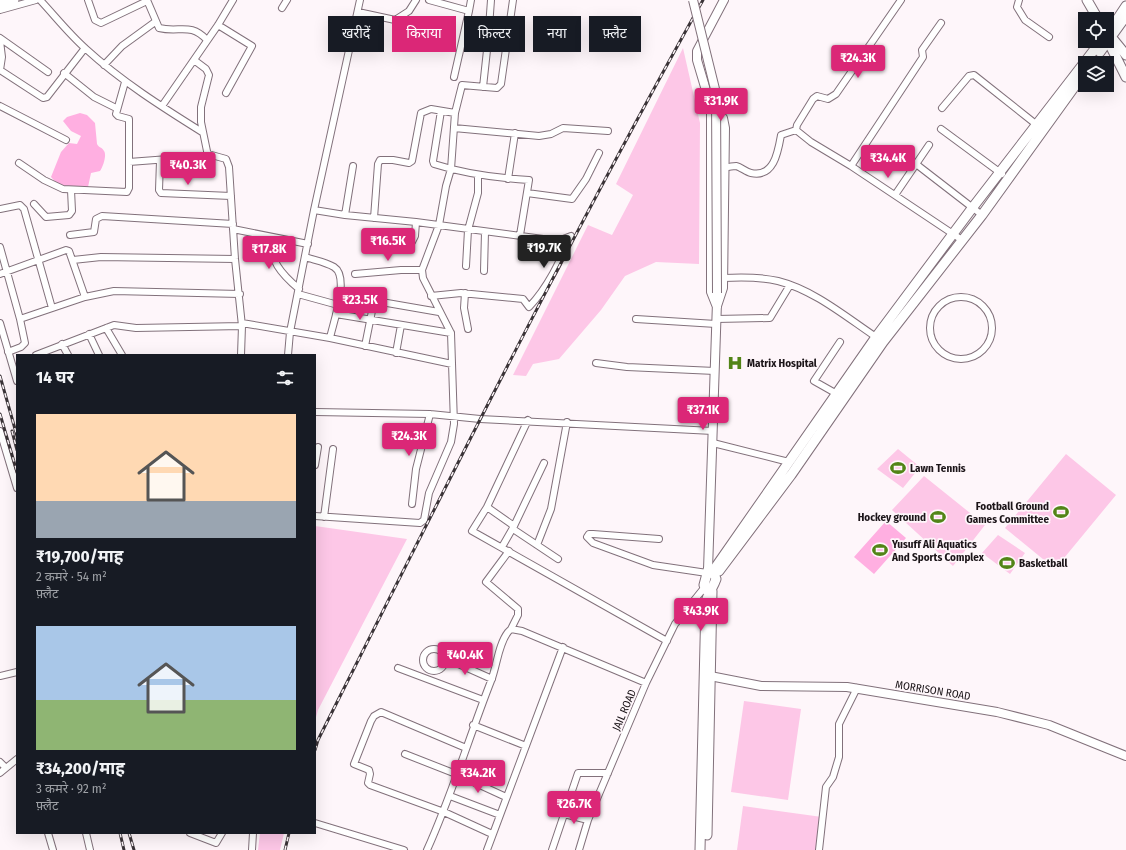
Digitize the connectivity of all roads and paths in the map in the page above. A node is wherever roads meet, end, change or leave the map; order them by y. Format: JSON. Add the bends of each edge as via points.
{"nodes":[{"id":1,"x":14,"y":0,"type":"edge"},
{"id":2,"x":36,"y":0,"type":"edge"},
{"id":3,"x":40,"y":0,"type":"edge"},
{"id":4,"x":88,"y":0,"type":"edge"},
{"id":5,"x":147,"y":0,"type":"edge"},
{"id":6,"x":233,"y":0,"type":"edge"},
{"id":7,"x":287,"y":0,"type":"edge"},
{"id":8,"x":360,"y":0,"type":"edge"},
{"id":9,"x":416,"y":0,"type":"edge"},
{"id":10,"x":429,"y":0,"type":"edge"},
{"id":11,"x":471,"y":0,"type":"edge"},
{"id":12,"x":491,"y":0,"type":"edge"},
{"id":13,"x":514,"y":0,"type":"edge"},
{"id":14,"x":693,"y":0,"type":"edge"},
{"id":15,"x":724,"y":0,"type":"edge"},
{"id":16,"x":901,"y":0,"type":"edge"},
{"id":17,"x":1019,"y":0,"type":"edge"},
{"id":18,"x":1087,"y":0,"type":"edge"},
{"id":19,"x":0,"y":4,"type":"edge"},
{"id":20,"x":1126,"y":6,"type":"edge"},
{"id":21,"x":282,"y":8,"type":"dead end"},
{"id":22,"x":0,"y":10,"type":"edge"},
{"id":23,"x":469,"y":11,"type":"junction"},
{"id":24,"x":358,"y":12,"type":"junction"},
{"id":25,"x":1094,"y":12,"type":"edge"},
{"id":26,"x":490,"y":16,"type":"edge"},
{"id":27,"x":1126,"y":16,"type":"edge"},
{"id":28,"x":155,"y":22,"type":"junction"},
{"id":29,"x":941,"y":23,"type":"dead end"},
{"id":30,"x":218,"y":25,"type":"junction"},
{"id":31,"x":1114,"y":26,"type":"edge"},
{"id":32,"x":1114,"y":29,"type":"edge"},
{"id":33,"x":1049,"y":37,"type":"dead end"},
{"id":34,"x":0,"y":38,"type":"edge"},
{"id":35,"x":207,"y":40,"type":"junction"},
{"id":36,"x":0,"y":41,"type":"edge"},
{"id":37,"x":1114,"y":44,"type":"edge"},
{"id":38,"x":85,"y":48,"type":"junction"},
{"id":39,"x":1098,"y":48,"type":"edge"},
{"id":40,"x":1112,"y":48,"type":"edge"},
{"id":41,"x":487,"y":52,"type":"edge"},
{"id":42,"x":1126,"y":55,"type":"edge"},
{"id":43,"x":194,"y":60,"type":"junction"},
{"id":44,"x":104,"y":65,"type":"junction"},
{"id":45,"x":0,"y":70,"type":"edge"},
{"id":46,"x":48,"y":72,"type":"dead end"},
{"id":47,"x":64,"y":73,"type":"junction"},
{"id":48,"x":454,"y":77,"type":"dead end"},
{"id":49,"x":1126,"y":77,"type":"edge"},
{"id":50,"x":125,"y":82,"type":"junction"},
{"id":51,"x":1078,"y":82,"type":"edge"},
{"id":52,"x":483,"y":87,"type":"junction"},
{"id":53,"x":226,"y":93,"type":"dead end"},
{"id":54,"x":0,"y":106,"type":"edge"},
{"id":55,"x":162,"y":106,"type":"junction"},
{"id":56,"x":711,"y":107,"type":"junction"},
{"id":57,"x":116,"y":108,"type":"junction"},
{"id":58,"x":942,"y":108,"type":"dead end"},
{"id":59,"x":441,"y":111,"type":"junction"},
{"id":60,"x":454,"y":113,"type":"junction"},
{"id":61,"x":1037,"y":125,"type":"junction"},
{"id":62,"x":454,"y":128,"type":"junction"},
{"id":63,"x":941,"y":129,"type":"dead end"},
{"id":64,"x":796,"y":130,"type":"junction"},
{"id":65,"x":608,"y":131,"type":"dead end"},
{"id":66,"x":202,"y":132,"type":"junction"},
{"id":67,"x":515,"y":133,"type":"junction"},
{"id":68,"x":66,"y":140,"type":"dead end"},
{"id":69,"x":929,"y":145,"type":"dead end"},
{"id":70,"x":599,"y":153,"type":"dead end"},
{"id":71,"x":208,"y":154,"type":"junction"},
{"id":72,"x":160,"y":161,"type":"junction"},
{"id":73,"x":129,"y":162,"type":"junction"},
{"id":74,"x":19,"y":163,"type":"dead end"},
{"id":75,"x":916,"y":164,"type":"junction"},
{"id":76,"x":353,"y":166,"type":"dead end"},
{"id":77,"x":851,"y":166,"type":"junction"},
{"id":78,"x":724,"y":168,"type":"junction"},
{"id":79,"x":451,"y":169,"type":"junction"},
{"id":80,"x":1000,"y":172,"type":"junction"},
{"id":81,"x":478,"y":175,"type":"junction"},
{"id":82,"x":1007,"y":178,"type":"junction"},
{"id":83,"x":508,"y":179,"type":"junction"},
{"id":84,"x":71,"y":190,"type":"junction"},
{"id":85,"x":527,"y":193,"type":"junction"},
{"id":86,"x":895,"y":195,"type":"junction"},
{"id":87,"x":231,"y":196,"type":"junction"},
{"id":88,"x":34,"y":204,"type":"dead end"},
{"id":89,"x":973,"y":207,"type":"junction"},
{"id":90,"x":0,"y":209,"type":"edge"},
{"id":91,"x":314,"y":210,"type":"junction"},
{"id":92,"x":982,"y":215,"type":"junction"},
{"id":93,"x":345,"y":216,"type":"junction"},
{"id":94,"x":374,"y":218,"type":"junction"},
{"id":95,"x":416,"y":222,"type":"junction"},
{"id":96,"x":439,"y":225,"type":"junction"},
{"id":97,"x":233,"y":227,"type":"junction"},
{"id":98,"x":468,"y":230,"type":"junction"},
{"id":99,"x":485,"y":232,"type":"junction"},
{"id":100,"x":954,"y":234,"type":"junction"},
{"id":101,"x":70,"y":235,"type":"dead end"},
{"id":102,"x":520,"y":235,"type":"junction"},
{"id":103,"x":268,"y":236,"type":"junction"},
{"id":104,"x":389,"y":239,"type":"dead end"},
{"id":105,"x":962,"y":240,"type":"junction"},
{"id":106,"x":308,"y":244,"type":"junction"},
{"id":107,"x":0,"y":247,"type":"edge"},
{"id":108,"x":305,"y":257,"type":"junction"},
{"id":109,"x":235,"y":259,"type":"junction"},
{"id":110,"x":73,"y":260,"type":"junction"},
{"id":111,"x":39,"y":261,"type":"junction"},
{"id":112,"x":466,"y":266,"type":"dead end"},
{"id":113,"x":422,"y":270,"type":"junction"},
{"id":114,"x":484,"y":271,"type":"dead end"},
{"id":115,"x":7,"y":272,"type":"junction"},
{"id":116,"x":0,"y":274,"type":"edge"},
{"id":117,"x":355,"y":274,"type":"dead end"},
{"id":118,"x":723,"y":278,"type":"junction"},
{"id":119,"x":790,"y":285,"type":"junction"},
{"id":120,"x":298,"y":291,"type":"junction"},
{"id":121,"x":465,"y":293,"type":"junction"},
{"id":122,"x":240,"y":294,"type":"junction"},
{"id":123,"x":340,"y":295,"type":"junction"},
{"id":124,"x":431,"y":296,"type":"junction"},
{"id":125,"x":85,"y":297,"type":"junction"},
{"id":126,"x":374,"y":301,"type":"junction"},
{"id":127,"x":338,"y":305,"type":"junction"},
{"id":128,"x":716,"y":307,"type":"junction"},
{"id":129,"x":52,"y":308,"type":"junction"},
{"id":130,"x":440,"y":312,"type":"junction"},
{"id":131,"x":336,"y":314,"type":"junction"},
{"id":132,"x":20,"y":319,"type":"junction"},
{"id":133,"x":369,"y":320,"type":"junction"},
{"id":134,"x":636,"y":320,"type":"dead end"},
{"id":135,"x":716,"y":321,"type":"junction"},
{"id":136,"x":0,"y":323,"type":"edge"},
{"id":137,"x":242,"y":324,"type":"junction"},
{"id":138,"x":400,"y":325,"type":"junction"},
{"id":139,"x":106,"y":328,"type":"junction"},
{"id":140,"x":468,"y":329,"type":"dead end"},
{"id":141,"x":290,"y":332,"type":"junction"},
{"id":142,"x":450,"y":333,"type":"junction"},
{"id":143,"x":89,"y":334,"type":"junction"},
{"id":144,"x":876,"y":337,"type":"junction"},
{"id":145,"x":330,"y":338,"type":"junction"},
{"id":146,"x":840,"y":342,"type":"dead end"},
{"id":147,"x":62,"y":344,"type":"junction"},
{"id":148,"x":365,"y":346,"type":"junction"},
{"id":149,"x":8,"y":352,"type":"junction"},
{"id":150,"x":396,"y":353,"type":"junction"},
{"id":151,"x":39,"y":354,"type":"edge"},
{"id":152,"x":67,"y":354,"type":"edge"},
{"id":153,"x":99,"y":354,"type":"edge"},
{"id":154,"x":121,"y":354,"type":"edge"},
{"id":155,"x":241,"y":354,"type":"edge"},
{"id":156,"x":288,"y":354,"type":"edge"},
{"id":157,"x":971,"y":357,"type":"joint"},
{"id":158,"x":596,"y":363,"type":"dead end"},
{"id":159,"x":452,"y":364,"type":"junction"},
{"id":160,"x":15,"y":365,"type":"edge"},
{"id":161,"x":714,"y":371,"type":"junction"},
{"id":162,"x":837,"y":394,"type":"junction"},
{"id":163,"x":316,"y":412,"type":"edge"},
{"id":164,"x":430,"y":414,"type":"junction"},
{"id":165,"x":452,"y":415,"type":"junction"},
{"id":166,"x":528,"y":420,"type":"junction"},
{"id":167,"x":567,"y":422,"type":"junction"},
{"id":168,"x":0,"y":431,"type":"edge"},
{"id":169,"x":713,"y":431,"type":"junction"},
{"id":170,"x":713,"y":443,"type":"junction"},
{"id":171,"x":318,"y":447,"type":"dead end"},
{"id":172,"x":333,"y":449,"type":"dead end"},
{"id":173,"x":316,"y":459,"type":"edge"},
{"id":174,"x":789,"y":462,"type":"junction"},
{"id":175,"x":544,"y":463,"type":"dead end"},
{"id":176,"x":16,"y":485,"type":"edge"},
{"id":177,"x":412,"y":504,"type":"dead end"},
{"id":178,"x":486,"y":507,"type":"junction"},
{"id":179,"x":316,"y":516,"type":"edge"},
{"id":180,"x":324,"y":517,"type":"junction"},
{"id":181,"x":514,"y":527,"type":"junction"},
{"id":182,"x":658,"y":539,"type":"dead end"},
{"id":183,"x":538,"y":545,"type":"junction"},
{"id":184,"x":502,"y":547,"type":"junction"},
{"id":185,"x":509,"y":551,"type":"junction"},
{"id":186,"x":558,"y":559,"type":"dead end"},
{"id":187,"x":711,"y":573,"type":"junction"},
{"id":188,"x":708,"y":589,"type":"junction"},
{"id":189,"x":511,"y":629,"type":"junction"},
{"id":190,"x":667,"y":641,"type":"junction"},
{"id":191,"x":563,"y":647,"type":"junction"},
{"id":192,"x":445,"y":658,"type":"dead end"},
{"id":193,"x":398,"y":668,"type":"dead end"},
{"id":194,"x":16,"y":672,"type":"edge"},
{"id":195,"x":1,"y":674,"type":"edge"},
{"id":196,"x":708,"y":675,"type":"junction"},
{"id":197,"x":492,"y":679,"type":"junction"},
{"id":198,"x":646,"y":683,"type":"junction"},
{"id":199,"x":857,"y":688,"type":"junction"},
{"id":200,"x":483,"y":700,"type":"junction"},
{"id":201,"x":473,"y":725,"type":"junction"},
{"id":202,"x":526,"y":746,"type":"junction"},
{"id":203,"x":466,"y":748,"type":"junction"},
{"id":204,"x":405,"y":754,"type":"dead end"},
{"id":205,"x":1126,"y":756,"type":"edge"},
{"id":206,"x":16,"y":760,"type":"edge"},
{"id":207,"x":0,"y":762,"type":"edge"},
{"id":208,"x":6,"y":768,"type":"junction"},
{"id":209,"x":608,"y":773,"type":"junction"},
{"id":210,"x":0,"y":774,"type":"edge"},
{"id":211,"x":456,"y":774,"type":"junction"},
{"id":212,"x":450,"y":796,"type":"junction"},
{"id":213,"x":506,"y":798,"type":"junction"},
{"id":214,"x":444,"y":812,"type":"junction"},
{"id":215,"x":564,"y":814,"type":"junction"},
{"id":216,"x":500,"y":815,"type":"junction"},
{"id":217,"x":588,"y":820,"type":"junction"},
{"id":218,"x":316,"y":822,"type":"edge"},
{"id":219,"x":48,"y":834,"type":"edge"},
{"id":220,"x":86,"y":834,"type":"edge"},
{"id":221,"x":193,"y":834,"type":"edge"},
{"id":222,"x":221,"y":834,"type":"edge"},
{"id":223,"x":253,"y":834,"type":"edge"},
{"id":224,"x":492,"y":834,"type":"junction"},
{"id":225,"x":53,"y":850,"type":"edge"},
{"id":226,"x":90,"y":850,"type":"edge"},
{"id":227,"x":252,"y":850,"type":"edge"},
{"id":228,"x":404,"y":850,"type":"edge"},
{"id":229,"x":427,"y":850,"type":"edge"},
{"id":230,"x":487,"y":850,"type":"edge"},
{"id":231,"x":552,"y":850,"type":"edge"},
{"id":232,"x":579,"y":850,"type":"edge"},
{"id":233,"x":700,"y":850,"type":"edge"},
{"id":234,"x":706,"y":850,"type":"edge"},
{"id":235,"x":819,"y":850,"type":"edge"}],
"edges":[{"from":1,"to":19,"type":"main road"},
{"from":2,"to":22,"type":"street"},
{"from":3,"to":38,"type":"street"},
{"from":4,"to":5,"type":"street","via":[[96,20],[102,23]]},
{"from":5,"to":28,"type":"street"},
{"from":6,"to":30,"type":"street"},
{"from":7,"to":21,"type":"street"},
{"from":8,"to":24,"type":"street"},
{"from":9,"to":24,"type":"street","via":[[409,11],[395,20]]},
{"from":10,"to":23,"type":"street"},
{"from":11,"to":23,"type":"street"},
{"from":12,"to":26,"type":"street"},
{"from":13,"to":52,"type":"street","via":[[501,84],[497,88]]},
{"from":14,"to":128,"type":"street","bridge":true,"via":[[716,93]]},
{"from":15,"to":56,"type":"street","via":[[697,51],[697,60]]},
{"from":16,"to":64,"type":"street","via":[[836,94],[828,98],[816,96],[796,125]]},
{"from":17,"to":33,"type":"street","via":[[1017,7],[1025,20]]},
{"from":18,"to":25,"type":"main road"},
{"from":20,"to":31,"type":"main road"},
{"from":23,"to":48,"type":"street"},
{"from":24,"to":91,"type":"street"},
{"from":27,"to":32,"type":"main road"},
{"from":28,"to":35,"type":"street","via":[[159,28],[196,30]]},
{"from":28,"to":44,"type":"street","via":[[122,46]]},
{"from":29,"to":77,"type":"street","via":[[922,50],[923,58]]},
{"from":30,"to":35,"type":"street"},
{"from":30,"to":53,"type":"street","via":[[252,46]]},
{"from":34,"to":46,"type":"street"},
{"from":35,"to":43,"type":"street"},
{"from":36,"to":45,"type":"street"},
{"from":37,"to":42,"type":"main road"},
{"from":38,"to":44,"type":"street"},
{"from":38,"to":47,"type":"street"},
{"from":39,"to":61,"type":"main road"},
{"from":40,"to":49,"type":"main road"},
{"from":41,"to":52,"type":"street"},
{"from":43,"to":55,"type":"street"},
{"from":43,"to":66,"type":"street","via":[[206,69],[209,75],[202,107]]},
{"from":44,"to":50,"type":"street"},
{"from":45,"to":47,"type":"street","via":[[43,98],[47,97]]},
{"from":47,"to":57,"type":"street","via":[[94,98]]},
{"from":50,"to":55,"type":"street"},
{"from":50,"to":57,"type":"street"},
{"from":51,"to":82,"type":"main road"},
{"from":52,"to":60,"type":"street","via":[[462,85]]},
{"from":54,"to":68,"type":"street"},
{"from":55,"to":66,"type":"street"},
{"from":56,"to":78,"type":"street","via":[[722,118],[725,128]]},
{"from":56,"to":128,"type":"street","via":[[711,292]]},
{"from":57,"to":73,"type":"street","via":[[117,115],[129,119]]},
{"from":58,"to":61,"type":"street","via":[[969,76],[974,75]]},
{"from":59,"to":60,"type":"street"},
{"from":59,"to":79,"type":"street","via":[[433,161],[434,164]]},
{"from":59,"to":94,"type":"street","via":[[431,109],[421,113],[412,161],[409,163],[380,160]]},
{"from":60,"to":62,"type":"street"},
{"from":61,"to":80,"type":"main road"},
{"from":62,"to":67,"type":"street"},
{"from":62,"to":79,"type":"street"},
{"from":63,"to":80,"type":"street"},
{"from":64,"to":77,"type":"street"},
{"from":64,"to":78,"type":"street","via":[[781,135],[777,158],[770,168],[761,174],[749,173],[736,166]]},
{"from":65,"to":67,"type":"street","via":[[563,128],[539,136]]},
{"from":66,"to":71,"type":"street"},
{"from":67,"to":83,"type":"street"},
{"from":69,"to":75,"type":"street"},
{"from":70,"to":85,"type":"street","via":[[572,199]]},
{"from":71,"to":72,"type":"street","via":[[206,158]]},
{"from":71,"to":87,"type":"street","via":[[221,157],[228,163]]},
{"from":72,"to":73,"type":"street"},
{"from":72,"to":87,"type":"street","via":[[161,193]]},
{"from":73,"to":84,"type":"street","via":[[127,192]]},
{"from":74,"to":84,"type":"street","via":[[54,186]]},
{"from":75,"to":86,"type":"street"},
{"from":75,"to":89,"type":"street"},
{"from":76,"to":93,"type":"street"},
{"from":77,"to":86,"type":"street"},
{"from":78,"to":118,"type":"street"},
{"from":79,"to":81,"type":"street"},
{"from":79,"to":96,"type":"street"},
{"from":80,"to":82,"type":"street"},
{"from":80,"to":89,"type":"main road"},
{"from":81,"to":83,"type":"street"},
{"from":81,"to":98,"type":"street","via":[[478,193]]},
{"from":82,"to":92,"type":"main road"},
{"from":83,"to":85,"type":"street","via":[[529,180]]},
{"from":84,"to":88,"type":"street","via":[[72,211],[69,215],[46,217]]},
{"from":85,"to":102,"type":"street"},
{"from":86,"to":100,"type":"street"},
{"from":87,"to":97,"type":"street"},
{"from":89,"to":92,"type":"street"},
{"from":89,"to":100,"type":"main road"},
{"from":90,"to":111,"type":"street","via":[[22,206]]},
{"from":91,"to":93,"type":"street"},
{"from":91,"to":106,"type":"street"},
{"from":92,"to":105,"type":"main road"},
{"from":93,"to":94,"type":"street"},
{"from":94,"to":95,"type":"street"},
{"from":95,"to":96,"type":"street"},
{"from":95,"to":104,"type":"street","via":[[412,242]]},
{"from":96,"to":98,"type":"street"},
{"from":96,"to":113,"type":"street"},
{"from":97,"to":101,"type":"street","via":[[102,216],[96,219],[94,232]]},
{"from":97,"to":103,"type":"street"},
{"from":97,"to":109,"type":"street"},
{"from":98,"to":99,"type":"street"},
{"from":98,"to":112,"type":"street"},
{"from":99,"to":102,"type":"street"},
{"from":99,"to":114,"type":"street"},
{"from":100,"to":105,"type":"street"},
{"from":100,"to":144,"type":"main road"},
{"from":102,"to":121,"type":"street","via":[[558,241],[571,236],[540,295],[529,307],[523,299]]},
{"from":103,"to":106,"type":"street"},
{"from":103,"to":120,"type":"street","via":[[273,260]]},
{"from":105,"to":187,"type":"main road","via":[[883,342],[791,475]]},
{"from":106,"to":108,"type":"street"},
{"from":107,"to":115,"type":"street"},
{"from":108,"to":120,"type":"street"},
{"from":108,"to":123,"type":"street","via":[[334,267],[340,272]]},
{"from":109,"to":110,"type":"street","via":[[101,257]]},
{"from":109,"to":122,"type":"street"},
{"from":110,"to":111,"type":"street","via":[[71,253],[66,250]]},
{"from":110,"to":125,"type":"street"},
{"from":111,"to":115,"type":"street"},
{"from":111,"to":129,"type":"street"},
{"from":113,"to":117,"type":"street"},
{"from":113,"to":124,"type":"street"},
{"from":115,"to":116,"type":"street"},
{"from":115,"to":132,"type":"street"},
{"from":118,"to":119,"type":"street","via":[[744,277]]},
{"from":118,"to":128,"type":"street","via":[[723,288]]},
{"from":119,"to":135,"type":"street","via":[[770,318]]},
{"from":119,"to":144,"type":"street","via":[[823,301]]},
{"from":120,"to":127,"type":"street"},
{"from":120,"to":141,"type":"street"},
{"from":121,"to":124,"type":"street"},
{"from":121,"to":140,"type":"street","via":[[464,308]]},
{"from":122,"to":125,"type":"street","via":[[114,291]]},
{"from":122,"to":137,"type":"street"},
{"from":123,"to":126,"type":"street"},
{"from":123,"to":127,"type":"street"},
{"from":124,"to":130,"type":"street"},
{"from":125,"to":129,"type":"street"},
{"from":126,"to":130,"type":"street"},
{"from":126,"to":133,"type":"street"},
{"from":127,"to":131,"type":"street"},
{"from":128,"to":135,"type":"street"},
{"from":129,"to":132,"type":"street"},
{"from":130,"to":142,"type":"street"},
{"from":131,"to":133,"type":"street"},
{"from":131,"to":145,"type":"street"},
{"from":132,"to":149,"type":"street","via":[[25,343],[22,347]]},
{"from":133,"to":138,"type":"street"},
{"from":133,"to":148,"type":"street"},
{"from":134,"to":135,"type":"street"},
{"from":135,"to":161,"type":"street"},
{"from":136,"to":149,"type":"street"},
{"from":137,"to":139,"type":"street","via":[[136,328],[122,325]]},
{"from":137,"to":141,"type":"street"},
{"from":137,"to":155,"type":"street"},
{"from":138,"to":142,"type":"street"},
{"from":138,"to":150,"type":"street"},
{"from":139,"to":143,"type":"street"},
{"from":139,"to":154,"type":"street"},
{"from":141,"to":145,"type":"street"},
{"from":141,"to":156,"type":"street"},
{"from":142,"to":159,"type":"street"},
{"from":143,"to":147,"type":"street"},
{"from":143,"to":153,"type":"street"},
{"from":144,"to":162,"type":"main road"},
{"from":145,"to":148,"type":"street"},
{"from":146,"to":162,"type":"street","via":[[814,381]]},
{"from":147,"to":151,"type":"street"},
{"from":147,"to":152,"type":"street"},
{"from":148,"to":150,"type":"street"},
{"from":149,"to":160,"type":"street"},
{"from":150,"to":159,"type":"street"},
{"from":157,"to":157,"type":"street","via":[[965,360],[952,359],[942,353],[933,344],[930,332],[930,320],[936,309],[957,297],[970,298],[981,304],[989,313],[993,325],[992,337],[985,347]]},
{"from":158,"to":161,"type":"street"},
{"from":159,"to":165,"type":"street"},
{"from":161,"to":169,"type":"street"},
{"from":162,"to":174,"type":"main road"},
{"from":163,"to":164,"type":"street"},
{"from":164,"to":165,"type":"street"},
{"from":164,"to":177,"type":"street","via":[[416,469]]},
{"from":165,"to":166,"type":"street","via":[[480,419]]},
{"from":165,"to":180,"type":"street","via":[[453,434],[431,488],[423,522]]},
{"from":166,"to":167,"type":"street"},
{"from":166,"to":178,"type":"street"},
{"from":167,"to":169,"type":"street"},
{"from":167,"to":183,"type":"street","via":[[551,509]]},
{"from":168,"to":176,"type":"street"},
{"from":169,"to":170,"type":"street"},
{"from":170,"to":174,"type":"street"},
{"from":170,"to":187,"type":"street"},
{"from":171,"to":173,"type":"street"},
{"from":172,"to":180,"type":"street"},
{"from":174,"to":187,"type":"main road"},
{"from":175,"to":181,"type":"street"},
{"from":178,"to":181,"type":"street"},
{"from":178,"to":184,"type":"street","via":[[472,531]]},
{"from":179,"to":180,"type":"street"},
{"from":181,"to":183,"type":"street"},
{"from":181,"to":184,"type":"street"},
{"from":182,"to":187,"type":"street","via":[[590,534],[587,537],[593,543],[653,565]]},
{"from":183,"to":186,"type":"street"},
{"from":184,"to":185,"type":"street"},
{"from":185,"to":189,"type":"street","via":[[486,582],[518,609]]},
{"from":185,"to":190,"type":"street"},
{"from":187,"to":188,"type":"main road","via":[[704,582]]},
{"from":188,"to":190,"type":"street","name":"JAIL ROAD","via":[[674,624]]},
{"from":188,"to":196,"type":"main road"},
{"from":189,"to":191,"type":"street"},
{"from":189,"to":197,"type":"street","via":[[505,635]]},
{"from":190,"to":198,"type":"street","name":"JAIL ROAD"},
{"from":191,"to":198,"type":"street"},
{"from":191,"to":202,"type":"street"},
{"from":192,"to":197,"type":"street"},
{"from":193,"to":200,"type":"street"},
{"from":194,"to":195,"type":"street"},
{"from":196,"to":199,"type":"street","name":"MORRISON ROAD","via":[[761,686]]},
{"from":196,"to":233,"type":"main road"},
{"from":196,"to":234,"type":"main road"},
{"from":197,"to":200,"type":"street"},
{"from":198,"to":209,"type":"street","name":"JAIL ROAD"},
{"from":199,"to":205,"type":"street","name":"MORRISON ROAD","via":[[989,710],[1050,725]]},
{"from":199,"to":235,"type":"street","via":[[839,724],[839,757],[833,777],[826,787]]},
{"from":200,"to":201,"type":"street"},
{"from":201,"to":202,"type":"street"},
{"from":201,"to":203,"type":"street"},
{"from":202,"to":213,"type":"street"},
{"from":203,"to":211,"type":"street"},
{"from":203,"to":214,"type":"street","via":[[381,712],[370,721],[354,761],[354,764],[369,770],[370,785]]},
{"from":204,"to":211,"type":"street"},
{"from":206,"to":208,"type":"street"},
{"from":207,"to":208,"type":"street"},
{"from":208,"to":210,"type":"street"},
{"from":209,"to":215,"type":"street","via":[[578,773]]},
{"from":209,"to":217,"type":"street","name":"JAIL ROAD"},
{"from":211,"to":212,"type":"street"},
{"from":211,"to":213,"type":"street"},
{"from":212,"to":214,"type":"street"},
{"from":212,"to":216,"type":"street"},
{"from":213,"to":216,"type":"street"},
{"from":214,"to":224,"type":"street"},
{"from":214,"to":229,"type":"street"},
{"from":215,"to":217,"type":"street"},
{"from":215,"to":231,"type":"street"},
{"from":216,"to":224,"type":"street"},
{"from":217,"to":232,"type":"street","name":"JAIL ROAD"},
{"from":218,"to":228,"type":"street"},
{"from":219,"to":225,"type":"street"},
{"from":220,"to":226,"type":"street"},
{"from":221,"to":222,"type":"street","via":[[216,843]]},
{"from":223,"to":227,"type":"street"},
{"from":224,"to":230,"type":"street"}]}
